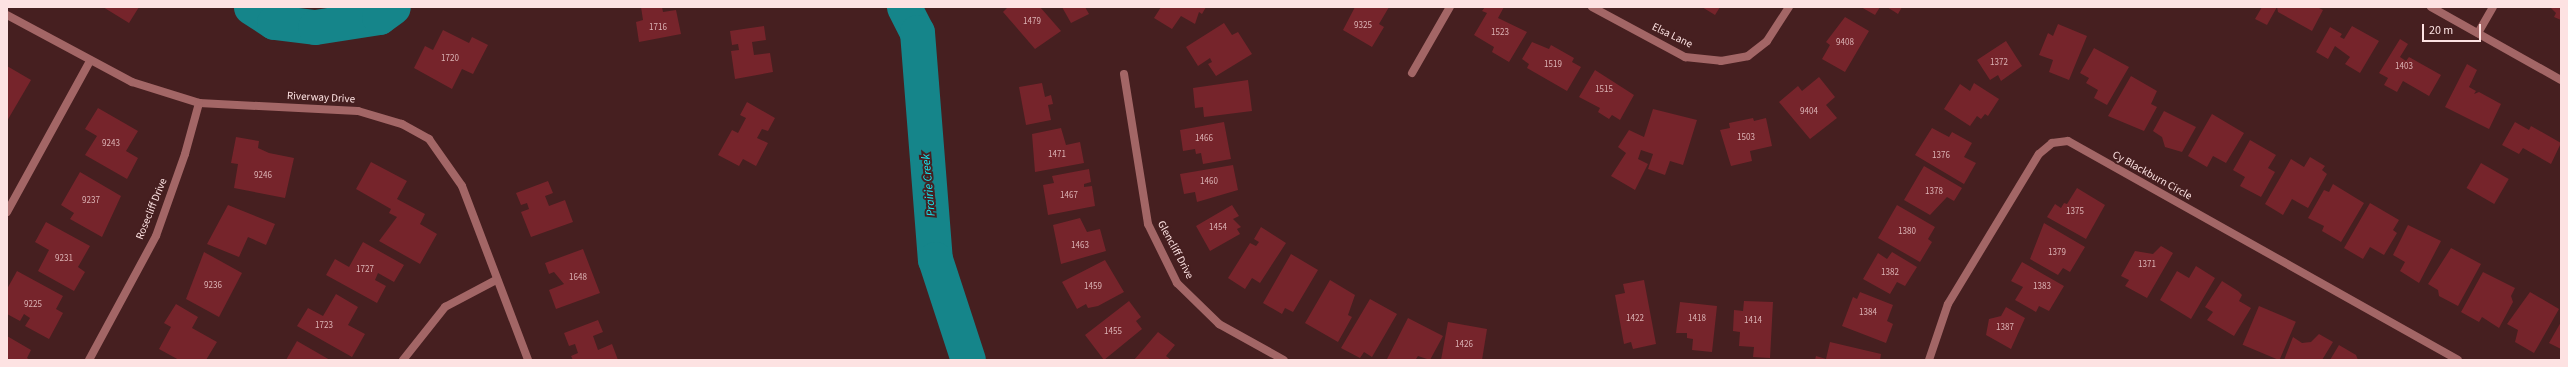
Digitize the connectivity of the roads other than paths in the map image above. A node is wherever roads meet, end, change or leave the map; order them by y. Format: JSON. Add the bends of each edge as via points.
{"nodes":[{"id":1,"x":1450,"y":7,"type":"edge"},
{"id":2,"x":1592,"y":7,"type":"edge"},
{"id":3,"x":1789,"y":7,"type":"edge"},
{"id":4,"x":2431,"y":7,"type":"edge"},
{"id":5,"x":2493,"y":7,"type":"edge"},
{"id":6,"x":7,"y":15,"type":"edge"},
{"id":7,"x":2478,"y":33,"type":"junction"},
{"id":8,"x":90,"y":61,"type":"junction"},
{"id":9,"x":1412,"y":73,"type":"dead end"},
{"id":10,"x":1124,"y":74,"type":"dead end"},
{"id":11,"x":2561,"y":80,"type":"edge"},
{"id":12,"x":199,"y":103,"type":"junction"},
{"id":13,"x":7,"y":212,"type":"edge"},
{"id":14,"x":496,"y":280,"type":"junction"},
{"id":15,"x":89,"y":360,"type":"edge"},
{"id":16,"x":403,"y":360,"type":"edge"},
{"id":17,"x":528,"y":360,"type":"edge"},
{"id":18,"x":1284,"y":360,"type":"edge"},
{"id":19,"x":1929,"y":360,"type":"edge"},
{"id":20,"x":2458,"y":360,"type":"edge"}],
"edges":[{"from":1,"to":9,"type":"street"},
{"from":2,"to":3,"type":"street","name":"Elsa Lane","via":[[1685,57],[1721,61],[1748,56],[1767,41]]},
{"from":4,"to":7,"type":"street"},
{"from":5,"to":7,"type":"street"},
{"from":6,"to":8,"type":"street","name":"Riverway Drive"},
{"from":7,"to":11,"type":"street"},
{"from":8,"to":12,"type":"street","name":"Riverway Drive","via":[[132,82]]},
{"from":8,"to":13,"type":"street"},
{"from":10,"to":18,"type":"street","name":"Glencliff Drive","via":[[1148,224],[1177,283],[1220,324]]},
{"from":12,"to":14,"type":"street","name":"Riverway Drive","via":[[358,111],[402,124],[429,140],[462,186]]},
{"from":12,"to":15,"type":"street","name":"Rosecliff Drive","via":[[156,236]]},
{"from":14,"to":16,"type":"street","via":[[445,307]]},
{"from":14,"to":17,"type":"street","name":"Riverway Drive"},
{"from":19,"to":20,"type":"street","name":"Cy Blackburn Circle","via":[[1948,304],[2039,154],[2052,142],[2068,142]]}]}
